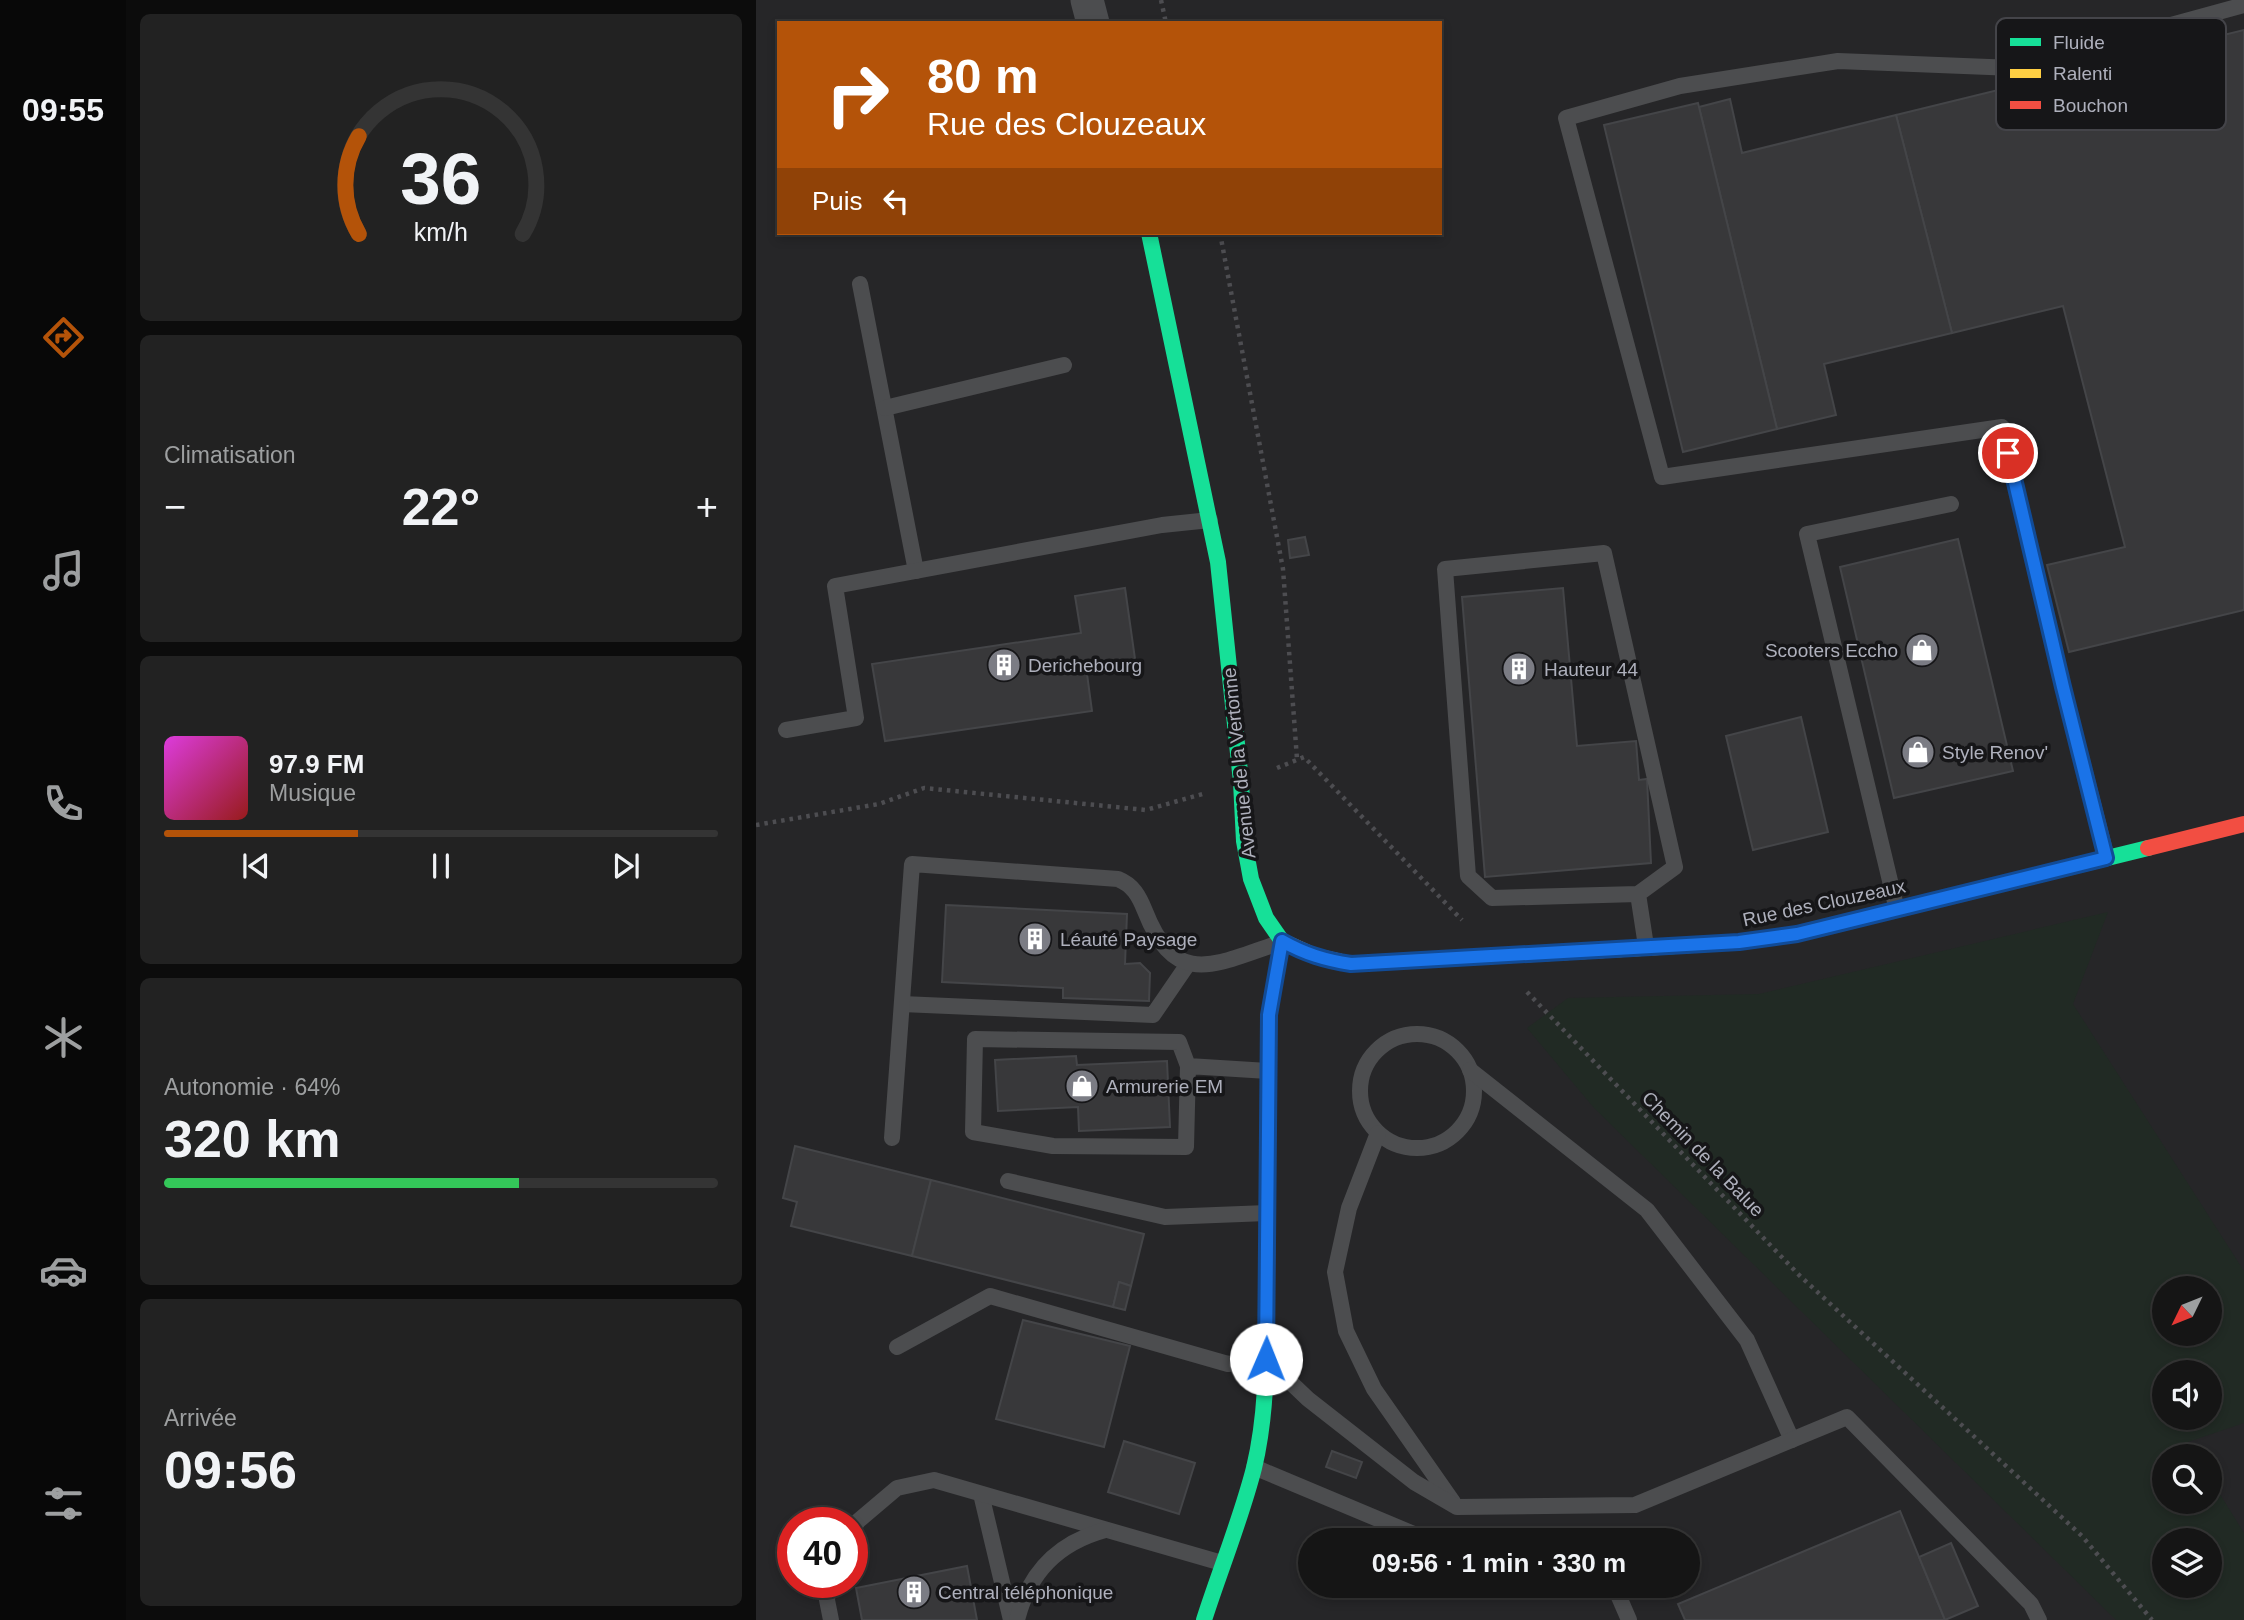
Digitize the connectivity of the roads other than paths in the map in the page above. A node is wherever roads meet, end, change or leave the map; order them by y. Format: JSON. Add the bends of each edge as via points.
{"nodes":[{"id":1,"x":1087,"y":0,"type":"edge"},
{"id":2,"x":2244,"y":5,"type":"edge"},
{"id":3,"x":2197,"y":18,"type":"edge"},
{"id":4,"x":1092,"y":21,"type":"edge"},
{"id":5,"x":1996,"y":67,"type":"edge"},
{"id":6,"x":1149,"y":235,"type":"edge"},
{"id":7,"x":860,"y":284,"type":"dead end"},
{"id":8,"x":1065,"y":365,"type":"dead end"},
{"id":9,"x":885,"y":408,"type":"junction"},
{"id":10,"x":1951,"y":503,"type":"dead end"},
{"id":11,"x":1210,"y":520,"type":"junction"},
{"id":12,"x":916,"y":571,"type":"junction"},
{"id":13,"x":786,"y":730,"type":"dead end"},
{"id":14,"x":2244,"y":824,"type":"edge"},
{"id":15,"x":2106,"y":858,"type":"junction"},
{"id":16,"x":1638,"y":894,"type":"junction"},
{"id":17,"x":1897,"y":910,"type":"junction"},
{"id":18,"x":1282,"y":941,"type":"junction"},
{"id":19,"x":1646,"y":946,"type":"junction"},
{"id":20,"x":1188,"y":964,"type":"junction"},
{"id":21,"x":902,"y":1003,"type":"junction"},
{"id":22,"x":1188,"y":1066,"type":"junction"},
{"id":23,"x":1470,"y":1070,"type":"junction"},
{"id":24,"x":1268,"y":1071,"type":"junction"},
{"id":25,"x":1378,"y":1133,"type":"junction"},
{"id":26,"x":892,"y":1138,"type":"dead end"},
{"id":27,"x":1008,"y":1181,"type":"dead end"},
{"id":28,"x":1267,"y":1213,"type":"junction"},
{"id":29,"x":897,"y":1347,"type":"dead end"},
{"id":30,"x":1266,"y":1359,"type":"junction"},
{"id":31,"x":1792,"y":1440,"type":"junction"},
{"id":32,"x":1254,"y":1467,"type":"junction"},
{"id":33,"x":982,"y":1494,"type":"junction"},
{"id":34,"x":1457,"y":1507,"type":"junction"},
{"id":35,"x":868,"y":1513,"type":"edge"},
{"id":36,"x":1399,"y":1528,"type":"edge"},
{"id":37,"x":1106,"y":1529,"type":"junction"},
{"id":38,"x":1222,"y":1563,"type":"junction"},
{"id":39,"x":827,"y":1598,"type":"edge"},
{"id":40,"x":1619,"y":1598,"type":"edge"},
{"id":41,"x":831,"y":1620,"type":"edge"},
{"id":42,"x":1011,"y":1620,"type":"edge"},
{"id":43,"x":1017,"y":1620,"type":"edge"},
{"id":44,"x":1204,"y":1620,"type":"edge"},
{"id":45,"x":1629,"y":1620,"type":"edge"},
{"id":46,"x":2039,"y":1620,"type":"edge"}],
"edges":[{"from":1,"to":4,"type":"street"},
{"from":2,"to":3,"type":"lane"},
{"from":5,"to":15,"type":"lane","via":[[1838,61],[1680,86],[1566,118],[1662,477],[2001,427]]},
{"from":6,"to":11,"type":"street","name":"Avenue de la Vertonne"},
{"from":7,"to":9,"type":"lane"},
{"from":8,"to":9,"type":"lane"},
{"from":9,"to":12,"type":"lane"},
{"from":10,"to":17,"type":"lane","via":[[1807,534]]},
{"from":11,"to":12,"type":"lane"},
{"from":11,"to":18,"type":"street","name":"Avenue de la Vertonne","via":[[1218,562],[1244,841],[1266,918]]},
{"from":12,"to":13,"type":"lane","via":[[835,586],[856,718]]},
{"from":14,"to":15,"type":"street","name":"Rue des Clouzeaux"},
{"from":15,"to":17,"type":"street","name":"Rue des Clouzeaux"},
{"from":16,"to":16,"type":"lane","via":[[1492,898],[1468,876],[1445,569],[1604,553],[1675,867]]},
{"from":16,"to":19,"type":"lane"},
{"from":17,"to":19,"type":"street","name":"Rue des Clouzeaux","via":[[1751,941]]},
{"from":18,"to":19,"type":"street","name":"Rue des Clouzeaux","via":[[1310,956],[1351,964]]},
{"from":18,"to":20,"type":"lane","via":[[1216,964]]},
{"from":18,"to":24,"type":"street","via":[[1269,1015]]},
{"from":20,"to":21,"type":"lane","via":[[1153,1015]]},
{"from":20,"to":21,"type":"lane","via":[[1169,953],[1141,899],[1129,883],[1118,879],[912,864]]},
{"from":21,"to":26,"type":"lane"},
{"from":22,"to":22,"type":"lane","via":[[1186,1147],[1053,1146],[974,1132],[975,1039],[1179,1042]]},
{"from":22,"to":24,"type":"lane"},
{"from":23,"to":25,"type":"lane","via":[[1474,1095],[1467,1119],[1449,1138],[1426,1148],[1400,1146]]},
{"from":23,"to":25,"type":"lane","via":[[1456,1048],[1434,1035],[1408,1034],[1384,1043],[1367,1062],[1360,1086],[1363,1111]]},
{"from":23,"to":31,"type":"lane","via":[[1647,1210],[1747,1340]]},
{"from":24,"to":28,"type":"street"},
{"from":25,"to":34,"type":"lane","via":[[1349,1208],[1335,1272],[1346,1331],[1374,1390]]},
{"from":27,"to":28,"type":"lane","via":[[1165,1217]]},
{"from":28,"to":30,"type":"street"},
{"from":29,"to":30,"type":"lane","via":[[990,1296],[1228,1364]]},
{"from":30,"to":32,"type":"street"},
{"from":30,"to":34,"type":"lane","via":[[1308,1399],[1404,1474]]},
{"from":31,"to":34,"type":"lane","via":[[1635,1505]]},
{"from":31,"to":46,"type":"lane","via":[[1847,1417],[2031,1604]]},
{"from":32,"to":36,"type":"lane"},
{"from":32,"to":38,"type":"street"},
{"from":33,"to":35,"type":"lane","via":[[934,1480],[897,1488]]},
{"from":33,"to":37,"type":"lane"},
{"from":33,"to":42,"type":"lane"},
{"from":37,"to":38,"type":"lane"},
{"from":37,"to":43,"type":"lane","via":[[1081,1536],[1034,1577]]},
{"from":38,"to":44,"type":"street"},
{"from":39,"to":41,"type":"lane"},
{"from":40,"to":45,"type":"lane"}]}
